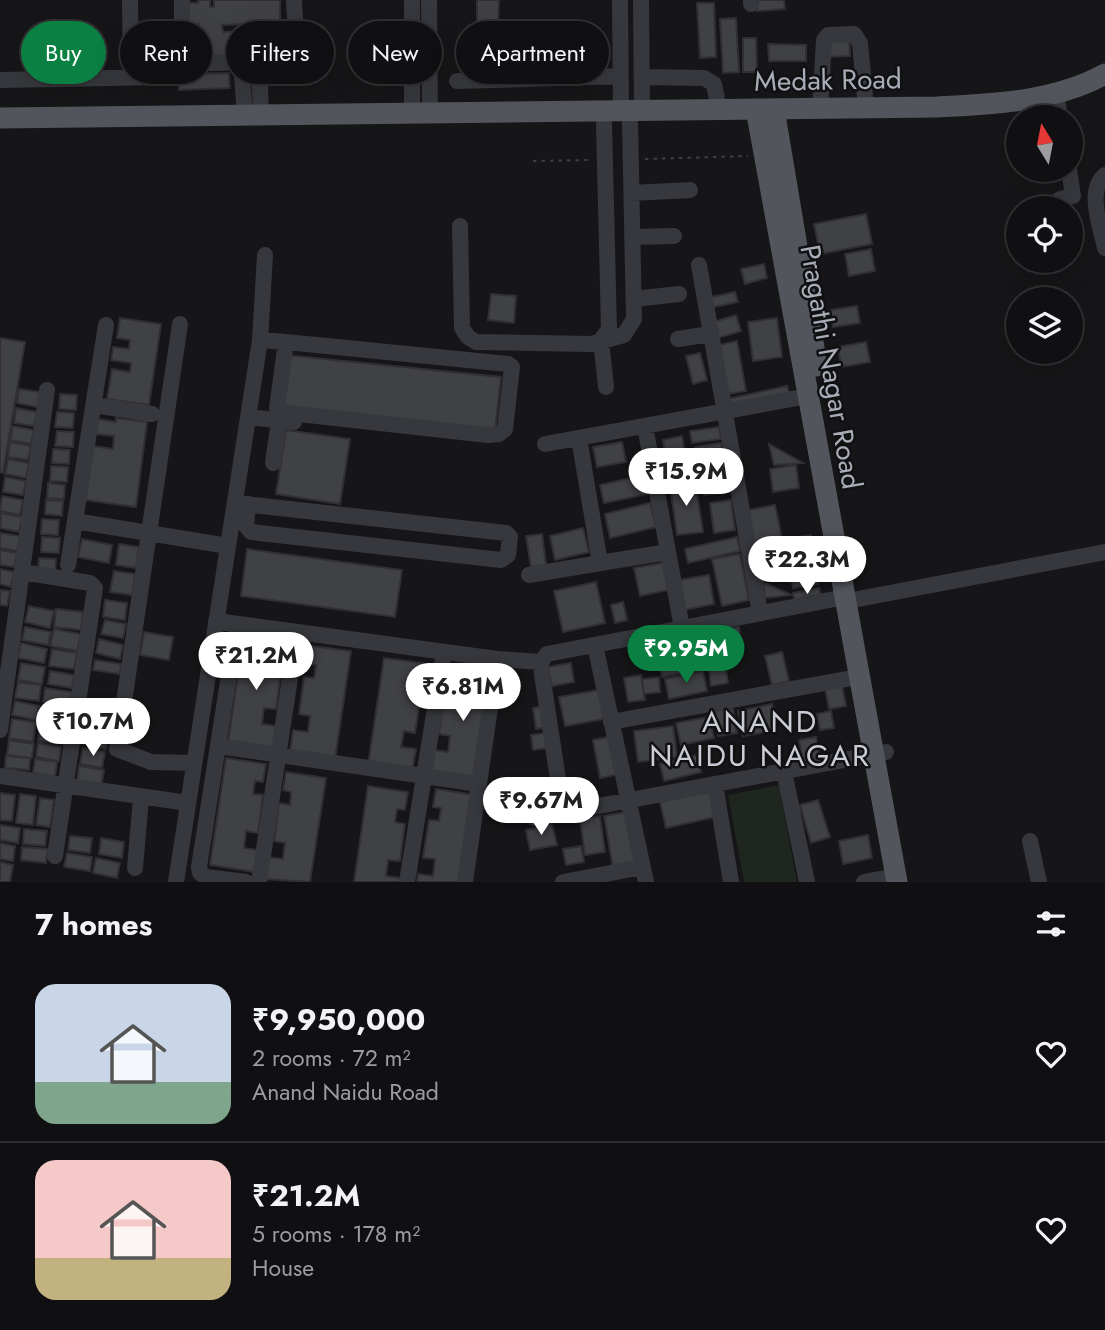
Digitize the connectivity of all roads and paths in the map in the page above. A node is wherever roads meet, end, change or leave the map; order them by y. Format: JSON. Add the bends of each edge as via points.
{"nodes":[{"id":1,"x":130,"y":0,"type":"edge"},
{"id":2,"x":182,"y":0,"type":"edge"},
{"id":3,"x":293,"y":0,"type":"edge"},
{"id":4,"x":412,"y":0,"type":"edge"},
{"id":5,"x":429,"y":0,"type":"edge"},
{"id":6,"x":621,"y":0,"type":"edge"},
{"id":7,"x":641,"y":0,"type":"edge"},
{"id":8,"x":130,"y":21,"type":"edge"},
{"id":9,"x":294,"y":21,"type":"edge"},
{"id":10,"x":621,"y":42,"type":"junction"},
{"id":11,"x":641,"y":42,"type":"junction"},
{"id":12,"x":226,"y":63,"type":"edge"},
{"id":13,"x":1105,"y":74,"type":"edge"},
{"id":14,"x":609,"y":76,"type":"edge"},
{"id":15,"x":621,"y":76,"type":"junction"},
{"id":16,"x":120,"y":78,"type":"edge"},
{"id":17,"x":642,"y":78,"type":"junction"},
{"id":18,"x":0,"y":80,"type":"edge"},
{"id":19,"x":246,"y":84,"type":"edge"},
{"id":20,"x":256,"y":84,"type":"edge"},
{"id":21,"x":1105,"y":89,"type":"edge"},
{"id":22,"x":1072,"y":105,"type":"edge"},
{"id":23,"x":820,"y":108,"type":"junction"},
{"id":24,"x":866,"y":108,"type":"junction"},
{"id":25,"x":719,"y":109,"type":"junction"},
{"id":26,"x":421,"y":113,"type":"junction"},
{"id":27,"x":253,"y":115,"type":"junction"},
{"id":28,"x":766,"y":116,"type":"junction"},
{"id":29,"x":1006,"y":116,"type":"edge"},
{"id":30,"x":624,"y":117,"type":"junction"},
{"id":31,"x":0,"y":118,"type":"edge"},
{"id":32,"x":47,"y":124,"type":"junction"},
{"id":33,"x":0,"y":130,"type":"edge"},
{"id":34,"x":763,"y":155,"type":"junction"},
{"id":35,"x":638,"y":159,"type":"dead end"},
{"id":36,"x":599,"y":160,"type":"dead end"},
{"id":37,"x":533,"y":162,"type":"dead end"},
{"id":38,"x":1105,"y":175,"type":"edge"},
{"id":39,"x":690,"y":190,"type":"dead end"},
{"id":40,"x":632,"y":193,"type":"junction"},
{"id":41,"x":460,"y":226,"type":"dead end"},
{"id":42,"x":674,"y":236,"type":"dead end"},
{"id":43,"x":632,"y":237,"type":"junction"},
{"id":44,"x":1105,"y":248,"type":"edge"},
{"id":45,"x":265,"y":255,"type":"dead end"},
{"id":46,"x":699,"y":265,"type":"dead end"},
{"id":47,"x":679,"y":294,"type":"dead end"},
{"id":48,"x":634,"y":299,"type":"junction"},
{"id":49,"x":180,"y":324,"type":"dead end"},
{"id":50,"x":106,"y":325,"type":"dead end"},
{"id":51,"x":710,"y":334,"type":"junction"},
{"id":52,"x":678,"y":339,"type":"dead end"},
{"id":53,"x":260,"y":340,"type":"junction"},
{"id":54,"x":601,"y":340,"type":"junction"},
{"id":55,"x":286,"y":342,"type":"junction"},
{"id":56,"x":606,"y":387,"type":"dead end"},
{"id":57,"x":47,"y":390,"type":"dead end"},
{"id":58,"x":800,"y":397,"type":"junction"},
{"id":59,"x":94,"y":405,"type":"junction"},
{"id":60,"x":723,"y":412,"type":"junction"},
{"id":61,"x":152,"y":414,"type":"dead end"},
{"id":62,"x":248,"y":418,"type":"junction"},
{"id":63,"x":279,"y":421,"type":"junction"},
{"id":64,"x":645,"y":426,"type":"junction"},
{"id":65,"x":579,"y":438,"type":"junction"},
{"id":66,"x":545,"y":444,"type":"dead end"},
{"id":67,"x":504,"y":445,"type":"dead end"},
{"id":68,"x":273,"y":463,"type":"dead end"},
{"id":69,"x":241,"y":503,"type":"junction"},
{"id":70,"x":388,"y":520,"type":"junction"},
{"id":71,"x":75,"y":521,"type":"junction"},
{"id":72,"x":149,"y":533,"type":"junction"},
{"id":73,"x":228,"y":545,"type":"junction"},
{"id":74,"x":385,"y":547,"type":"junction"},
{"id":75,"x":668,"y":552,"type":"junction"},
{"id":76,"x":1105,"y":552,"type":"edge"},
{"id":77,"x":600,"y":563,"type":"junction"},
{"id":78,"x":68,"y":565,"type":"dead end"},
{"id":79,"x":23,"y":572,"type":"junction"},
{"id":80,"x":529,"y":575,"type":"dead end"},
{"id":81,"x":851,"y":598,"type":"junction"},
{"id":82,"x":760,"y":613,"type":"junction"},
{"id":83,"x":216,"y":621,"type":"junction"},
{"id":84,"x":237,"y":624,"type":"junction"},
{"id":85,"x":682,"y":628,"type":"junction"},
{"id":86,"x":297,"y":632,"type":"junction"},
{"id":87,"x":595,"y":645,"type":"junction"},
{"id":88,"x":444,"y":652,"type":"junction"},
{"id":89,"x":497,"y":659,"type":"junction"},
{"id":90,"x":541,"y":662,"type":"junction"},
{"id":91,"x":858,"y":677,"type":"junction"},
{"id":92,"x":611,"y":722,"type":"junction"},
{"id":93,"x":0,"y":730,"type":"edge"},
{"id":94,"x":218,"y":746,"type":"junction"},
{"id":95,"x":880,"y":754,"type":"junction"},
{"id":96,"x":278,"y":755,"type":"junction"},
{"id":97,"x":194,"y":763,"type":"junction"},
{"id":98,"x":784,"y":771,"type":"junction"},
{"id":99,"x":0,"y":776,"type":"edge"},
{"id":100,"x":424,"y":776,"type":"junction"},
{"id":101,"x":479,"y":783,"type":"junction"},
{"id":102,"x":715,"y":784,"type":"junction"},
{"id":103,"x":66,"y":786,"type":"junction"},
{"id":104,"x":141,"y":797,"type":"junction"},
{"id":105,"x":628,"y":800,"type":"junction"},
{"id":106,"x":188,"y":803,"type":"junction"},
{"id":107,"x":563,"y":812,"type":"junction"},
{"id":108,"x":534,"y":818,"type":"dead end"},
{"id":109,"x":1030,"y":841,"type":"dead end"},
{"id":110,"x":55,"y":856,"type":"dead end"},
{"id":111,"x":135,"y":868,"type":"dead end"},
{"id":112,"x":644,"y":874,"type":"edge"},
{"id":113,"x":900,"y":880,"type":"edge"},
{"id":114,"x":176,"y":882,"type":"edge"},
{"id":115,"x":246,"y":882,"type":"edge"},
{"id":116,"x":259,"y":882,"type":"edge"},
{"id":117,"x":407,"y":882,"type":"edge"},
{"id":118,"x":465,"y":882,"type":"edge"},
{"id":119,"x":563,"y":882,"type":"edge"},
{"id":120,"x":731,"y":882,"type":"edge"},
{"id":121,"x":807,"y":882,"type":"edge"},
{"id":122,"x":864,"y":882,"type":"edge"},
{"id":123,"x":1039,"y":882,"type":"edge"}],
"edges":[{"from":1,"to":8,"type":"street"},
{"from":2,"to":12,"type":"street","via":[[182,59],[188,64]]},
{"from":3,"to":9,"type":"street"},
{"from":4,"to":26,"type":"street"},
{"from":5,"to":26,"type":"street"},
{"from":6,"to":10,"type":"street"},
{"from":7,"to":11,"type":"street"},
{"from":10,"to":11,"type":"street"},
{"from":10,"to":15,"type":"street"},
{"from":11,"to":17,"type":"street"},
{"from":13,"to":24,"type":"main road","name":"Medak Road","via":[[1076,87],[1002,103]]},
{"from":14,"to":15,"type":"street"},
{"from":15,"to":30,"type":"street"},
{"from":16,"to":18,"type":"street"},
{"from":17,"to":25,"type":"street","via":[[704,79],[714,84]]},
{"from":17,"to":30,"type":"street"},
{"from":19,"to":27,"type":"street"},
{"from":20,"to":27,"type":"street"},
{"from":21,"to":22,"type":"main road","name":"Medak Road"},
{"from":23,"to":24,"type":"main road","name":"Medak Road"},
{"from":23,"to":24,"type":"street","via":[[824,40],[828,35],[854,34],[860,43]]},
{"from":23,"to":28,"type":"main road","name":"Medak Road"},
{"from":25,"to":28,"type":"main road","name":"Medak Road"},
{"from":25,"to":30,"type":"main road","name":"Medak Road"},
{"from":26,"to":27,"type":"main road","name":"Medak Road"},
{"from":26,"to":30,"type":"main road","name":"Medak Road"},
{"from":27,"to":32,"type":"main road","name":"Medak Road"},
{"from":28,"to":29,"type":"main road","name":"Medak Road","via":[[937,120]]},
{"from":28,"to":30,"type":"main road","name":"Medak Road"},
{"from":28,"to":34,"type":"main road","name":"Pragathi Nagar Road"},
{"from":28,"to":81,"type":"main road","name":"Pragathi Nagar Road"},
{"from":30,"to":32,"type":"main road","name":"Medak Road"},
{"from":30,"to":40,"type":"street"},
{"from":30,"to":54,"type":"street","via":[[609,329]]},
{"from":31,"to":32,"type":"main road","name":"Medak Road"},
{"from":32,"to":33,"type":"main road","name":"Medak Road"},
{"from":34,"to":35,"type":"path"},
{"from":34,"to":58,"type":"main road","name":"Pragathi Nagar Road"},
{"from":36,"to":37,"type":"path"},
{"from":38,"to":44,"type":"street","via":[[1096,197]]},
{"from":39,"to":40,"type":"street"},
{"from":40,"to":43,"type":"street"},
{"from":41,"to":54,"type":"street","via":[[462,328],[468,337],[476,342],[591,344]]},
{"from":42,"to":43,"type":"street"},
{"from":43,"to":48,"type":"street"},
{"from":45,"to":53,"type":"street"},
{"from":46,"to":51,"type":"street"},
{"from":47,"to":48,"type":"street"},
{"from":48,"to":54,"type":"street","via":[[634,319],[624,335]]},
{"from":49,"to":72,"type":"street"},
{"from":50,"to":59,"type":"street"},
{"from":51,"to":52,"type":"street"},
{"from":51,"to":60,"type":"street"},
{"from":53,"to":55,"type":"street"},
{"from":53,"to":62,"type":"street"},
{"from":54,"to":56,"type":"street"},
{"from":55,"to":55,"type":"street","via":[[508,364],[512,367],[505,429],[499,435],[488,435],[281,412],[277,408]]},
{"from":57,"to":79,"type":"street"},
{"from":58,"to":60,"type":"street"},
{"from":58,"to":81,"type":"main road","name":"Pragathi Nagar Road"},
{"from":59,"to":61,"type":"street"},
{"from":59,"to":71,"type":"street"},
{"from":60,"to":64,"type":"street"},
{"from":60,"to":82,"type":"street"},
{"from":62,"to":63,"type":"street"},
{"from":62,"to":69,"type":"street"},
{"from":63,"to":67,"type":"street"},
{"from":63,"to":68,"type":"street"},
{"from":64,"to":65,"type":"street"},
{"from":64,"to":75,"type":"street"},
{"from":65,"to":66,"type":"street"},
{"from":65,"to":77,"type":"street"},
{"from":69,"to":70,"type":"street"},
{"from":69,"to":73,"type":"street"},
{"from":69,"to":74,"type":"street","via":[[251,532]]},
{"from":70,"to":74,"type":"street"},
{"from":70,"to":74,"type":"street","via":[[510,537],[508,555],[501,560]]},
{"from":71,"to":72,"type":"street"},
{"from":71,"to":78,"type":"street"},
{"from":72,"to":73,"type":"street"},
{"from":72,"to":97,"type":"street","via":[[117,749],[151,762]]},
{"from":73,"to":83,"type":"street"},
{"from":75,"to":77,"type":"street"},
{"from":75,"to":85,"type":"street"},
{"from":76,"to":81,"type":"street"},
{"from":77,"to":80,"type":"street"},
{"from":79,"to":93,"type":"street"},
{"from":79,"to":103,"type":"street","via":[[90,583],[95,588]]},
{"from":81,"to":82,"type":"street"},
{"from":81,"to":91,"type":"main road","name":"Pragathi Nagar Road"},
{"from":81,"to":95,"type":"main road","name":"Pragathi Nagar Road"},
{"from":82,"to":85,"type":"street"},
{"from":83,"to":84,"type":"street"},
{"from":83,"to":97,"type":"street"},
{"from":84,"to":86,"type":"street"},
{"from":84,"to":94,"type":"street"},
{"from":85,"to":87,"type":"street"},
{"from":86,"to":88,"type":"street"},
{"from":86,"to":96,"type":"street"},
{"from":87,"to":90,"type":"street","via":[[547,654]]},
{"from":87,"to":92,"type":"street"},
{"from":88,"to":89,"type":"street"},
{"from":88,"to":100,"type":"street"},
{"from":89,"to":90,"type":"street"},
{"from":89,"to":101,"type":"street"},
{"from":90,"to":107,"type":"street"},
{"from":91,"to":92,"type":"street"},
{"from":91,"to":95,"type":"main road","name":"Pragathi Nagar Road"},
{"from":92,"to":105,"type":"street"},
{"from":94,"to":96,"type":"street"},
{"from":94,"to":115,"type":"street","via":[[200,873]]},
{"from":95,"to":98,"type":"street"},
{"from":95,"to":113,"type":"main road","name":"Pragathi Nagar Road"},
{"from":96,"to":100,"type":"street"},
{"from":96,"to":116,"type":"street"},
{"from":97,"to":106,"type":"street"},
{"from":98,"to":102,"type":"street"},
{"from":98,"to":121,"type":"street"},
{"from":99,"to":103,"type":"street"},
{"from":100,"to":101,"type":"street"},
{"from":100,"to":117,"type":"street"},
{"from":101,"to":118,"type":"street"},
{"from":102,"to":105,"type":"street"},
{"from":102,"to":120,"type":"street"},
{"from":103,"to":104,"type":"street"},
{"from":103,"to":110,"type":"street"},
{"from":104,"to":106,"type":"street"},
{"from":104,"to":111,"type":"street"},
{"from":105,"to":107,"type":"street"},
{"from":105,"to":112,"type":"street"},
{"from":106,"to":114,"type":"street"},
{"from":107,"to":108,"type":"street"},
{"from":109,"to":123,"type":"street"},
{"from":112,"to":119,"type":"street"},
{"from":113,"to":122,"type":"street"}]}
